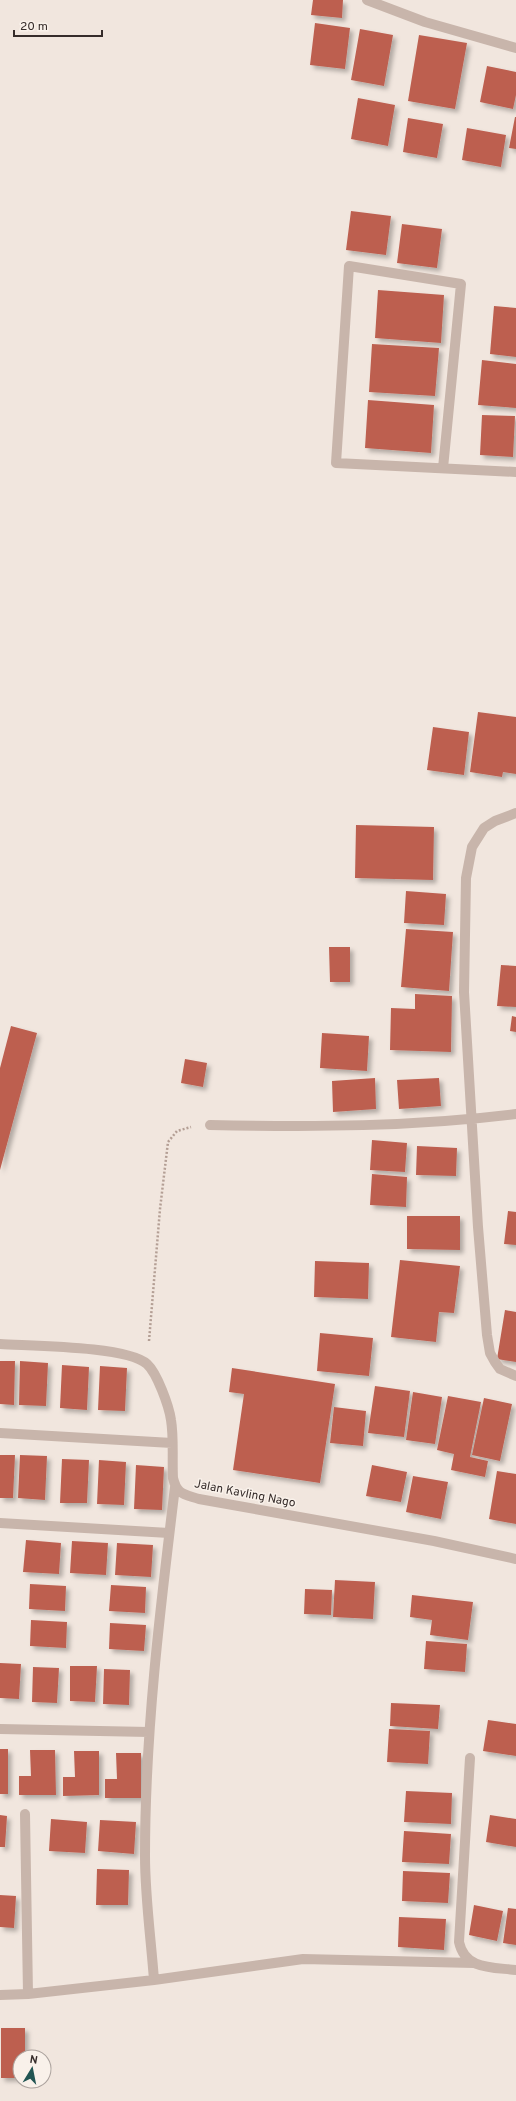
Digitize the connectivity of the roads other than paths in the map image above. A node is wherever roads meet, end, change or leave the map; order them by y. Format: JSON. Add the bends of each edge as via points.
{"nodes":[{"id":1,"x":367,"y":0,"type":"edge"},
{"id":2,"x":516,"y":48,"type":"edge"},
{"id":3,"x":443,"y":468,"type":"junction"},
{"id":4,"x":516,"y":472,"type":"edge"},
{"id":5,"x":516,"y":813,"type":"edge"},
{"id":6,"x":516,"y":1114,"type":"edge"},
{"id":7,"x":472,"y":1120,"type":"junction"},
{"id":8,"x":210,"y":1125,"type":"road end"},
{"id":9,"x":0,"y":1344,"type":"edge"},
{"id":10,"x":516,"y":1376,"type":"edge"},
{"id":11,"x":0,"y":1433,"type":"edge"},
{"id":12,"x":172,"y":1443,"type":"junction"},
{"id":13,"x":175,"y":1487,"type":"junction"},
{"id":14,"x":0,"y":1523,"type":"edge"},
{"id":15,"x":169,"y":1533,"type":"junction"},
{"id":16,"x":516,"y":1559,"type":"edge"},
{"id":17,"x":0,"y":1729,"type":"edge"},
{"id":18,"x":149,"y":1732,"type":"junction"},
{"id":19,"x":470,"y":1758,"type":"dead end"},
{"id":20,"x":26,"y":1814,"type":"dead end"},
{"id":21,"x":474,"y":1963,"type":"junction"},
{"id":22,"x":516,"y":1970,"type":"edge"},
{"id":23,"x":154,"y":1980,"type":"junction"},
{"id":24,"x":28,"y":1994,"type":"junction"},
{"id":25,"x":0,"y":1995,"type":"edge"}],
"edges":[{"from":1,"to":2,"type":"street","via":[[425,22]]},
{"from":3,"to":3,"type":"street","via":[[336,463],[349,266],[461,284]]},
{"from":3,"to":4,"type":"street"},
{"from":5,"to":7,"type":"street","via":[[484,828],[472,846],[466,878],[464,992]]},
{"from":6,"to":7,"type":"street"},
{"from":7,"to":8,"type":"street","via":[[322,1127]]},
{"from":7,"to":10,"type":"street","via":[[478,1227],[490,1353],[500,1368]]},
{"from":9,"to":12,"type":"street","via":[[116,1351],[147,1364],[155,1375],[171,1419]]},
{"from":11,"to":12,"type":"street"},
{"from":12,"to":13,"type":"street"},
{"from":13,"to":15,"type":"street"},
{"from":13,"to":16,"type":"street","name":"Jalan Kavling Nago","via":[[180,1493],[199,1499],[434,1541]]},
{"from":14,"to":15,"type":"street"},
{"from":15,"to":18,"type":"street"},
{"from":17,"to":18,"type":"street"},
{"from":18,"to":23,"type":"street","via":[[144,1857]]},
{"from":19,"to":21,"type":"street","via":[[459,1942],[462,1952]]},
{"from":20,"to":24,"type":"street"},
{"from":21,"to":22,"type":"street"},
{"from":21,"to":23,"type":"street","via":[[303,1959]]},
{"from":23,"to":24,"type":"street"},
{"from":24,"to":25,"type":"street"}]}
